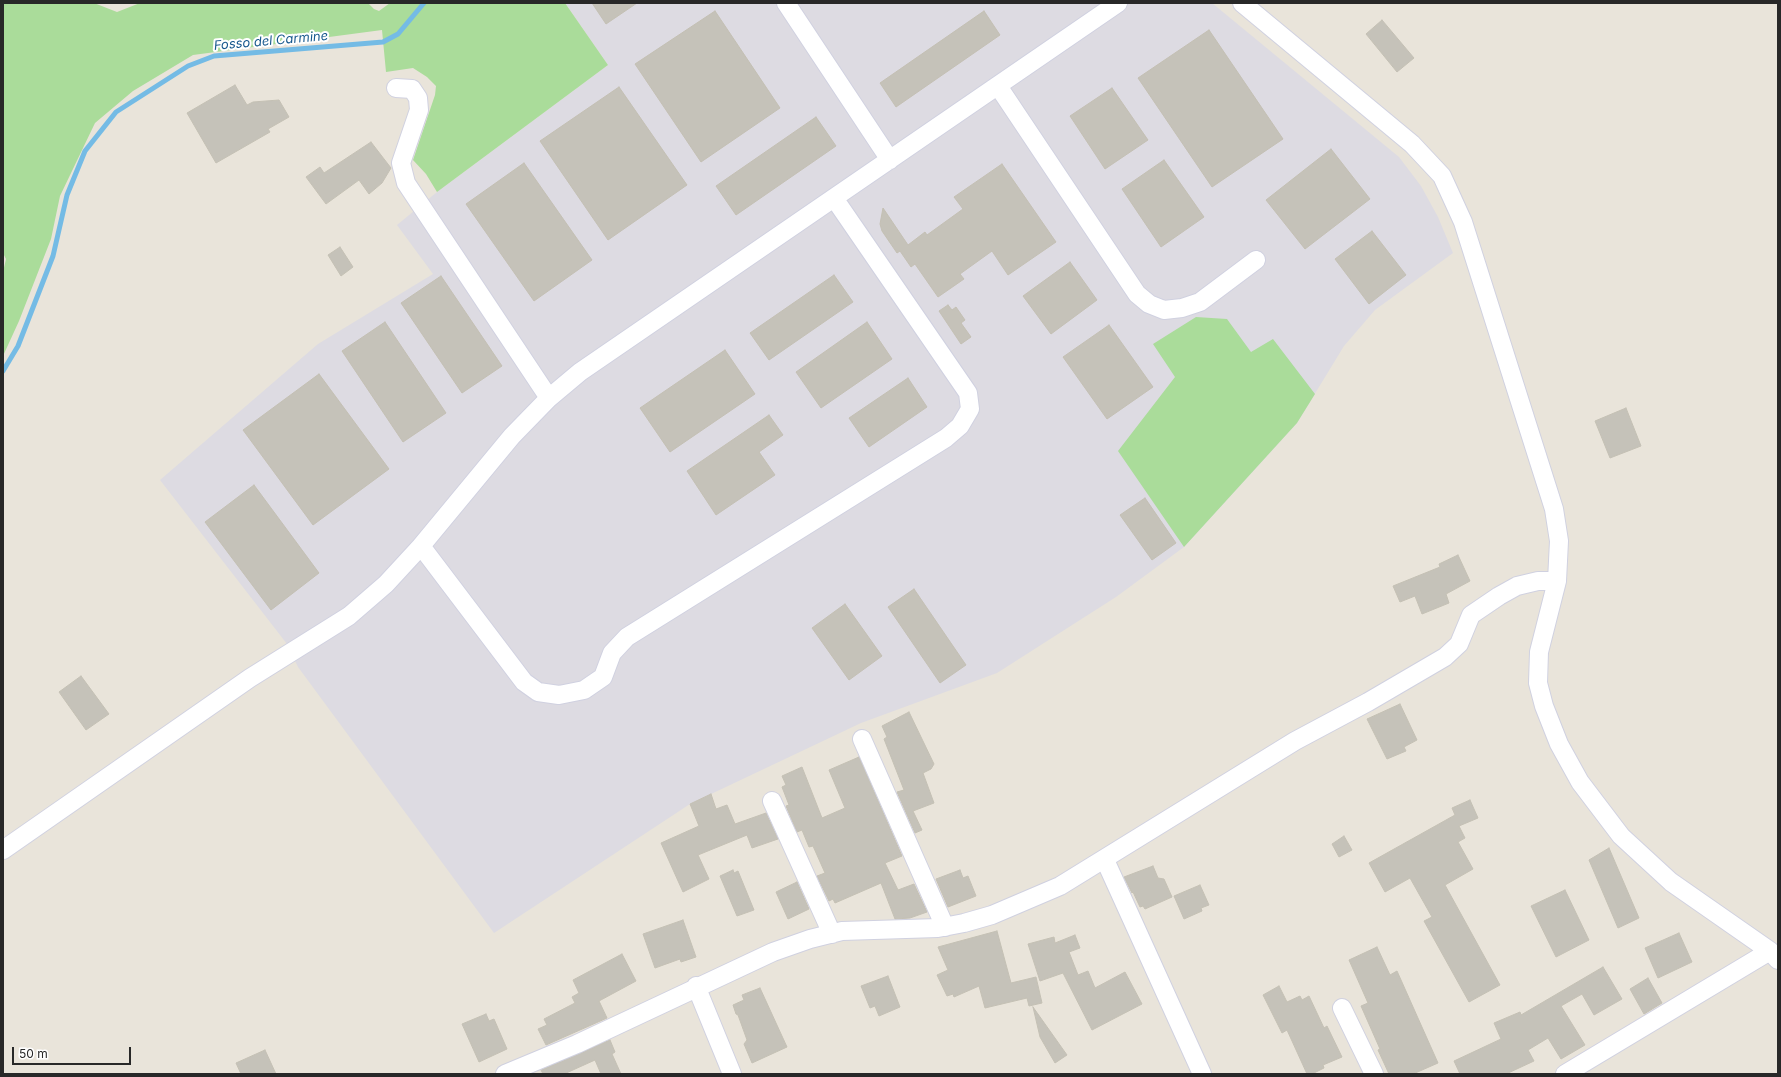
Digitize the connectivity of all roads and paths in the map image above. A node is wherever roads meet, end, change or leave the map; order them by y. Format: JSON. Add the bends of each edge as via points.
{"nodes":[{"id":1,"x":786,"y":3,"type":"edge"},
{"id":2,"x":1118,"y":3,"type":"edge"},
{"id":3,"x":1242,"y":3,"type":"edge"},
{"id":4,"x":998,"y":86,"type":"junction"},
{"id":5,"x":396,"y":88,"type":"dead end"},
{"id":6,"x":890,"y":160,"type":"junction"},
{"id":7,"x":834,"y":198,"type":"junction"},
{"id":8,"x":1256,"y":260,"type":"dead end"},
{"id":9,"x":549,"y":398,"type":"junction"},
{"id":10,"x":421,"y":546,"type":"junction"},
{"id":11,"x":1557,"y":581,"type":"junction"},
{"id":12,"x":862,"y":739,"type":"dead end"},
{"id":13,"x":772,"y":801,"type":"dead end"},
{"id":14,"x":3,"y":850,"type":"edge"},
{"id":15,"x":1105,"y":860,"type":"junction"},
{"id":16,"x":945,"y":927,"type":"junction"},
{"id":17,"x":832,"y":934,"type":"junction"},
{"id":18,"x":1774,"y":955,"type":"edge"},
{"id":19,"x":696,"y":986,"type":"junction"},
{"id":20,"x":1342,"y":1008,"type":"dead end"},
{"id":21,"x":505,"y":1074,"type":"edge"},
{"id":22,"x":732,"y":1074,"type":"edge"},
{"id":23,"x":1202,"y":1074,"type":"edge"},
{"id":24,"x":1374,"y":1074,"type":"edge"},
{"id":25,"x":1566,"y":1074,"type":"edge"}],
"edges":[{"from":1,"to":6,"type":"street"},
{"from":2,"to":4,"type":"street"},
{"from":3,"to":11,"type":"street","via":[[1412,144],[1442,176],[1463,222],[1554,508],[1559,541]]},
{"from":4,"to":6,"type":"street"},
{"from":4,"to":8,"type":"street","via":[[1137,294],[1149,304],[1164,310],[1200,302]]},
{"from":5,"to":9,"type":"street","via":[[412,89],[418,98],[419,110],[401,162],[406,183]]},
{"from":6,"to":7,"type":"street"},
{"from":7,"to":9,"type":"street","via":[[580,372]]},
{"from":7,"to":10,"type":"street","via":[[968,393],[970,409],[960,426],[946,438],[627,637],[612,653],[603,677],[584,690],[559,695],[538,692],[524,682]]},
{"from":9,"to":10,"type":"street","via":[[512,436]]},
{"from":10,"to":14,"type":"street","via":[[386,584],[349,616],[250,678]]},
{"from":11,"to":15,"type":"street","via":[[1538,581],[1517,586],[1499,596],[1471,615],[1459,644],[1445,657],[1295,741]]},
{"from":11,"to":18,"type":"street","via":[[1539,652],[1538,683],[1544,706],[1560,744],[1580,782],[1621,836],[1671,882]]},
{"from":12,"to":16,"type":"street"},
{"from":13,"to":17,"type":"street"},
{"from":15,"to":16,"type":"street","via":[[1060,886],[1005,909]]},
{"from":15,"to":23,"type":"street"},
{"from":16,"to":17,"type":"street"},
{"from":17,"to":19,"type":"street","via":[[773,952]]},
{"from":18,"to":25,"type":"street"},
{"from":19,"to":21,"type":"street","via":[[577,1044]]},
{"from":19,"to":22,"type":"street"},
{"from":20,"to":24,"type":"street"}]}
